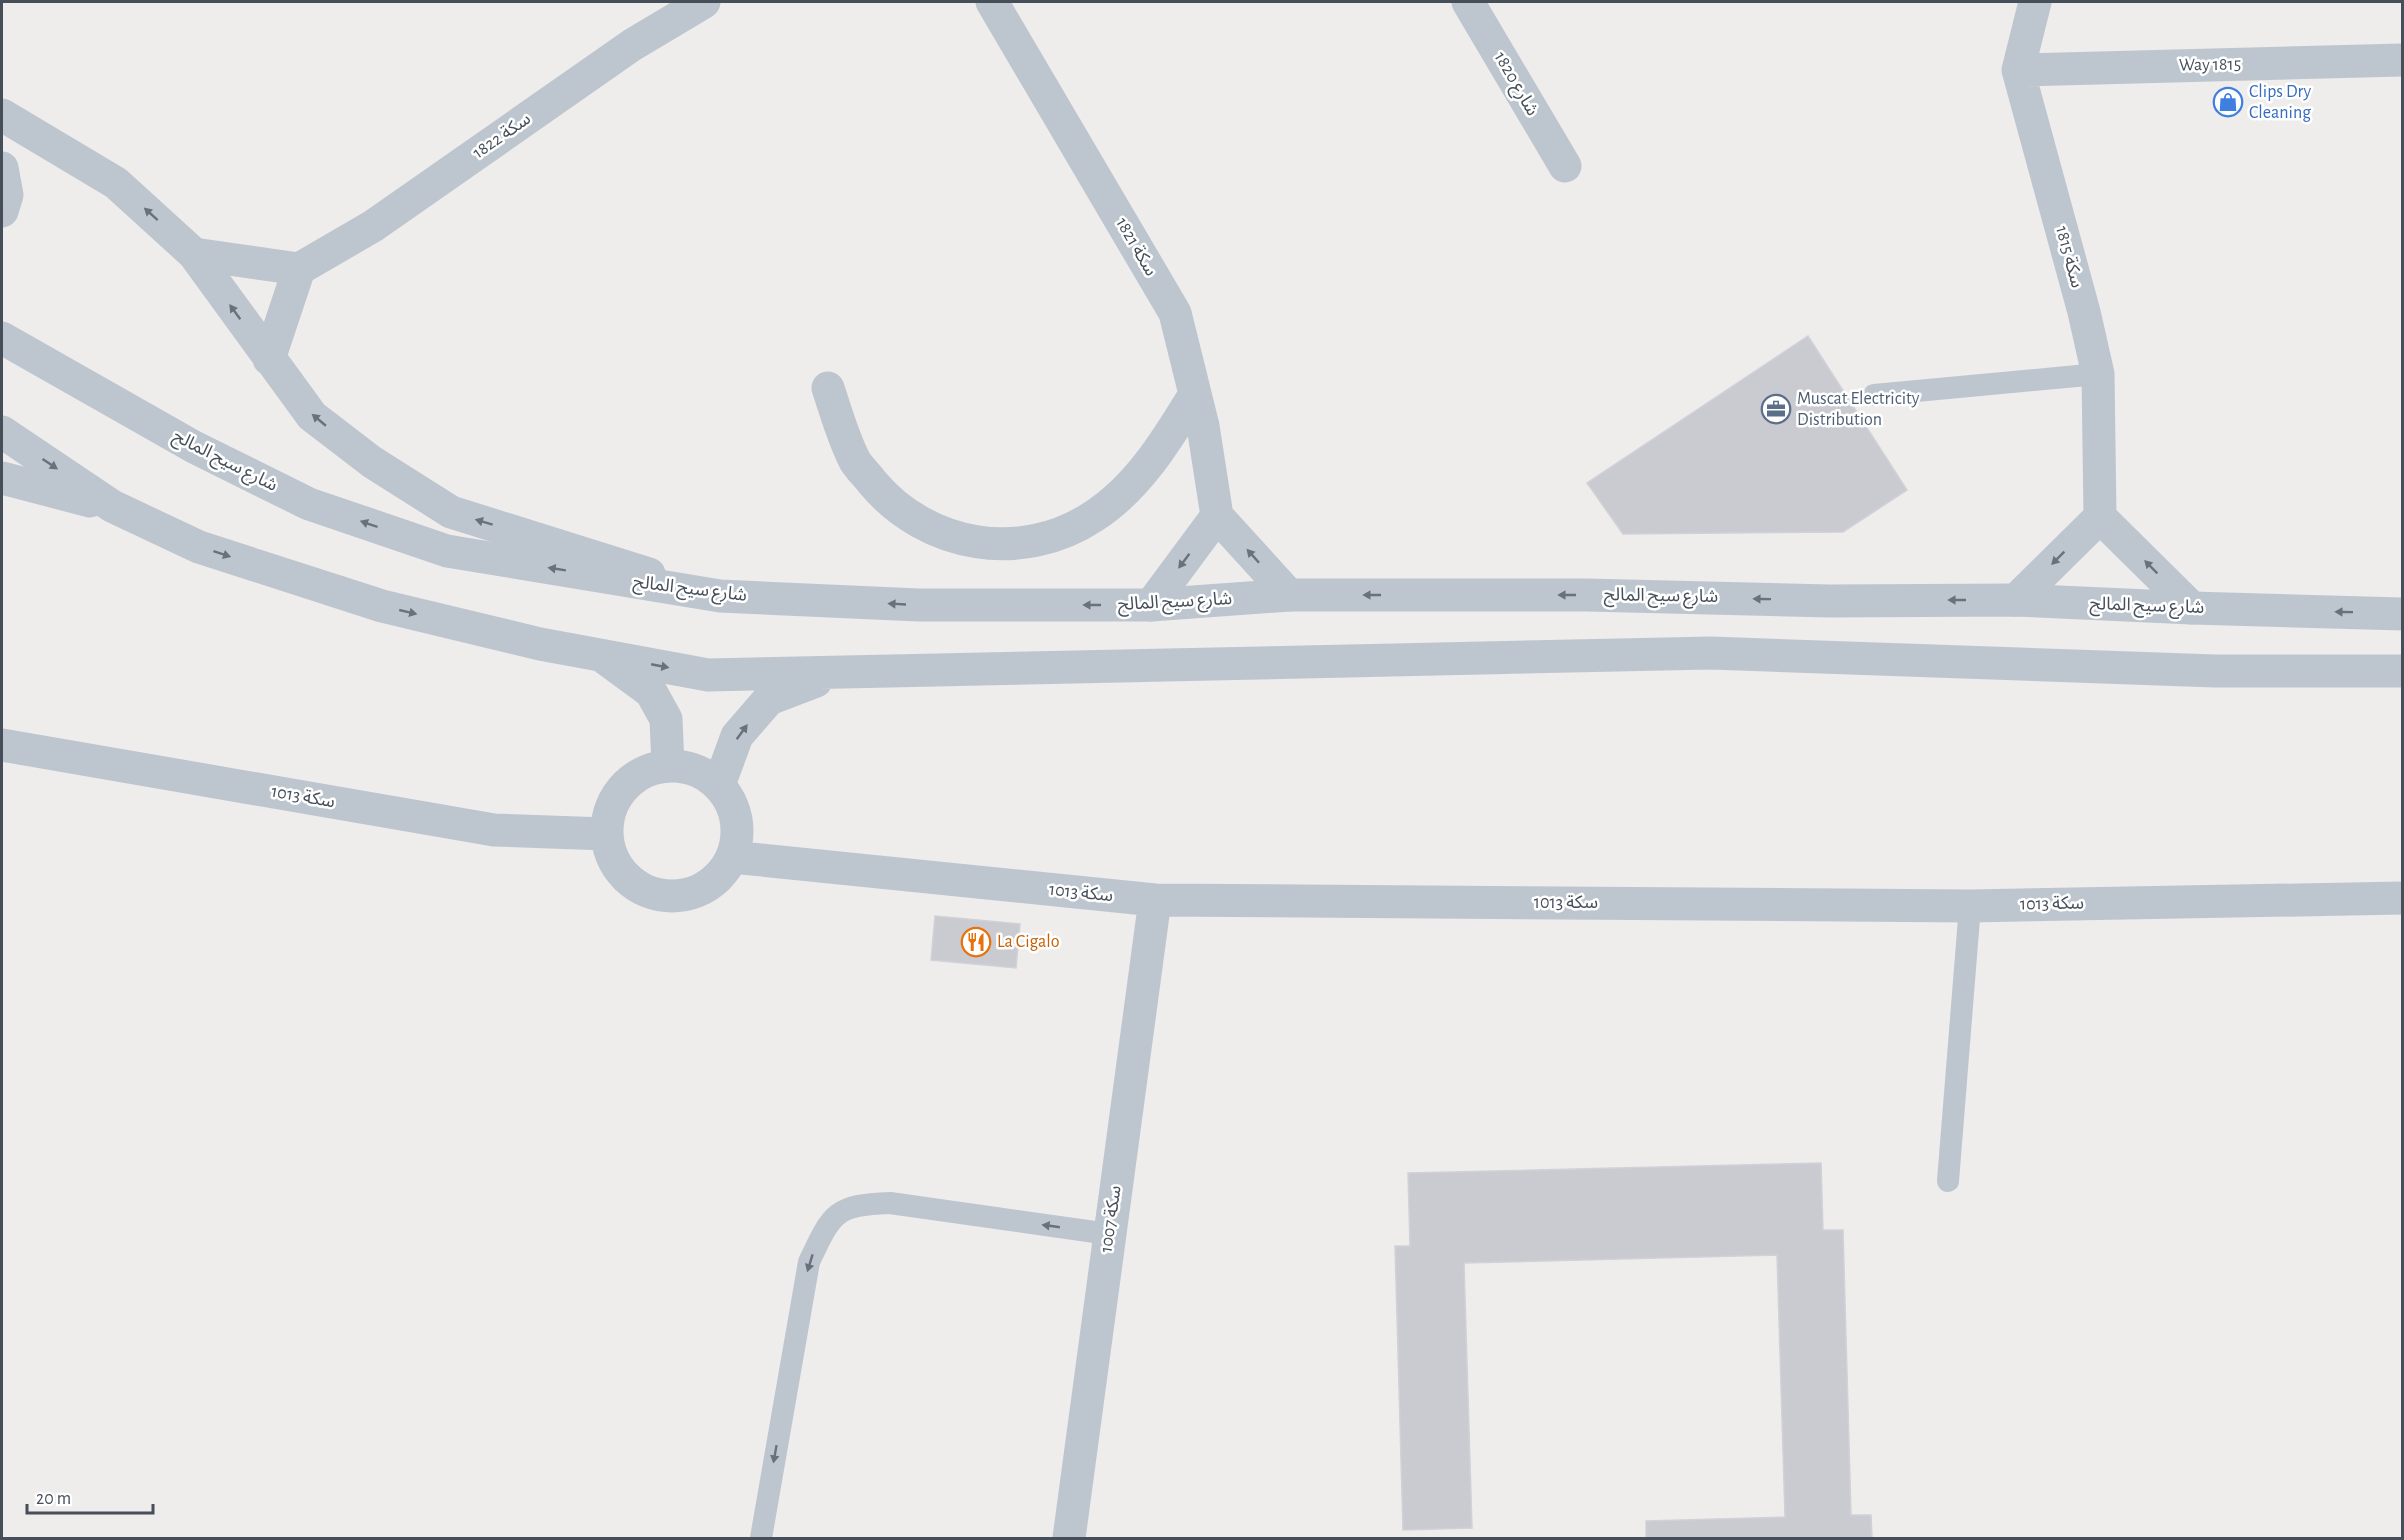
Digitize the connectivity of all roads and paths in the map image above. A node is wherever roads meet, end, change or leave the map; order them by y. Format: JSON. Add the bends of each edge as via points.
{"nodes":[{"id":1,"x":704,"y":2,"type":"edge"},
{"id":2,"x":992,"y":2,"type":"edge"},
{"id":3,"x":1468,"y":2,"type":"edge"},
{"id":4,"x":2035,"y":2,"type":"edge"},
{"id":5,"x":2403,"y":60,"type":"edge"},
{"id":6,"x":2018,"y":70,"type":"junction"},
{"id":7,"x":2,"y":115,"type":"edge"},
{"id":8,"x":1565,"y":166,"type":"dead end"},
{"id":9,"x":2,"y":168,"type":"edge"},
{"id":10,"x":2,"y":211,"type":"edge"},
{"id":11,"x":194,"y":254,"type":"junction"},
{"id":12,"x":299,"y":269,"type":"junction"},
{"id":13,"x":2,"y":338,"type":"edge"},
{"id":14,"x":269,"y":359,"type":"junction"},
{"id":15,"x":2098,"y":374,"type":"junction"},
{"id":16,"x":828,"y":388,"type":"dead end"},
{"id":17,"x":1195,"y":394,"type":"junction"},
{"id":18,"x":1874,"y":395,"type":"dead end"},
{"id":19,"x":2,"y":432,"type":"edge"},
{"id":20,"x":2,"y":478,"type":"edge"},
{"id":21,"x":112,"y":506,"type":"junction"},
{"id":22,"x":1217,"y":516,"type":"junction"},
{"id":23,"x":2100,"y":517,"type":"junction"},
{"id":24,"x":1289,"y":595,"type":"junction"},
{"id":25,"x":720,"y":596,"type":"junction"},
{"id":26,"x":2016,"y":600,"type":"junction"},
{"id":27,"x":1151,"y":605,"type":"junction"},
{"id":28,"x":2192,"y":608,"type":"junction"},
{"id":29,"x":2403,"y":614,"type":"edge"},
{"id":30,"x":600,"y":655,"type":"junction"},
{"id":31,"x":2403,"y":671,"type":"edge"},
{"id":32,"x":838,"y":673,"type":"junction"},
{"id":33,"x":2,"y":745,"type":"edge"},
{"id":34,"x":668,"y":766,"type":"junction"},
{"id":35,"x":719,"y":785,"type":"junction"},
{"id":36,"x":606,"y":834,"type":"junction"},
{"id":37,"x":732,"y":857,"type":"junction"},
{"id":38,"x":2403,"y":898,"type":"edge"},
{"id":39,"x":1155,"y":900,"type":"junction"},
{"id":40,"x":1970,"y":906,"type":"junction"},
{"id":41,"x":1948,"y":1181,"type":"dead end"},
{"id":42,"x":1109,"y":1234,"type":"junction"},
{"id":43,"x":761,"y":1539,"type":"edge"},
{"id":44,"x":1069,"y":1539,"type":"edge"}],
"edges":[{"from":1,"to":12,"type":"street","name":"سكة 1822","via":[[632,45],[373,226]]},
{"from":2,"to":17,"type":"street","name":"سكة 1821","via":[[1175,313]]},
{"from":3,"to":8,"type":"street","name":"1820 شارع"},
{"from":4,"to":6,"type":"street","name":"سكة 1815"},
{"from":5,"to":6,"type":"street","name":"Way 1815"},
{"from":6,"to":15,"type":"street","name":"سكة 1815"},
{"from":11,"to":7,"type":"street","one_way":true,"via":[[116,183]]},
{"from":9,"to":10,"type":"street","via":[[7,195]]},
{"from":11,"to":12,"type":"street"},
{"from":14,"to":11,"type":"street","one_way":true},
{"from":12,"to":14,"type":"street"},
{"from":25,"to":13,"type":"street","name":"شارع سيح المالح","one_way":true,"via":[[447,551],[309,504],[194,447]]},
{"from":25,"to":14,"type":"street","one_way":true,"via":[[451,512],[372,462],[312,416]]},
{"from":15,"to":18,"type":"lane"},
{"from":15,"to":23,"type":"street","name":"سكة 1815"},
{"from":16,"to":17,"type":"street","via":[[856,462],[887,500],[934,531],[971,541],[1020,545],[1056,537],[1095,516],[1160,451]]},
{"from":17,"to":22,"type":"street","name":"سكة 1821"},
{"from":19,"to":21,"type":"street","one_way":true},
{"from":20,"to":21,"type":"street"},
{"from":21,"to":30,"type":"street","one_way":true,"via":[[199,547],[382,606]]},
{"from":24,"to":22,"type":"street","one_way":true},
{"from":22,"to":27,"type":"street","one_way":true},
{"from":23,"to":26,"type":"street","one_way":true},
{"from":28,"to":23,"type":"street","one_way":true},
{"from":26,"to":24,"type":"street","name":"شارع سيح المالح","one_way":true},
{"from":24,"to":27,"type":"street","name":"شارع سيح المالح"},
{"from":27,"to":25,"type":"street","name":"شارع سيح المالح","one_way":true,"via":[[919,605]]},
{"from":26,"to":28,"type":"street","name":"شارع سيح المالح"},
{"from":29,"to":28,"type":"street","name":"شارع سيح المالح","one_way":true},
{"from":30,"to":32,"type":"street","one_way":true,"via":[[708,675]]},
{"from":30,"to":34,"type":"street","via":[[651,692],[666,719]]},
{"from":31,"to":32,"type":"street","via":[[2215,671],[1711,653]]},
{"from":35,"to":32,"type":"street","one_way":true,"via":[[737,735],[769,699]]},
{"from":33,"to":36,"type":"street","name":"سكة 1013","via":[[494,830]]},
{"from":34,"to":35,"type":"street","via":[[690,768]]},
{"from":34,"to":36,"type":"street","via":[[646,771],[628,782],[614,799]]},
{"from":35,"to":37,"type":"street","via":[[732,804],[737,835]]},
{"from":36,"to":37,"type":"street","via":[[612,856],[624,876],[658,895],[681,896],[702,889]]},
{"from":37,"to":39,"type":"street","name":"سكة 1013"},
{"from":38,"to":40,"type":"street","name":"سكة 1013"},
{"from":39,"to":40,"type":"street","name":"سكة 1013"},
{"from":39,"to":42,"type":"street","name":"سكة 1007"},
{"from":40,"to":41,"type":"lane"},
{"from":42,"to":43,"type":"lane","one_way":true,"via":[[890,1203],[859,1204],[839,1212],[822,1233],[809,1262]]},
{"from":42,"to":44,"type":"street","name":"سكة 1007"}]}
